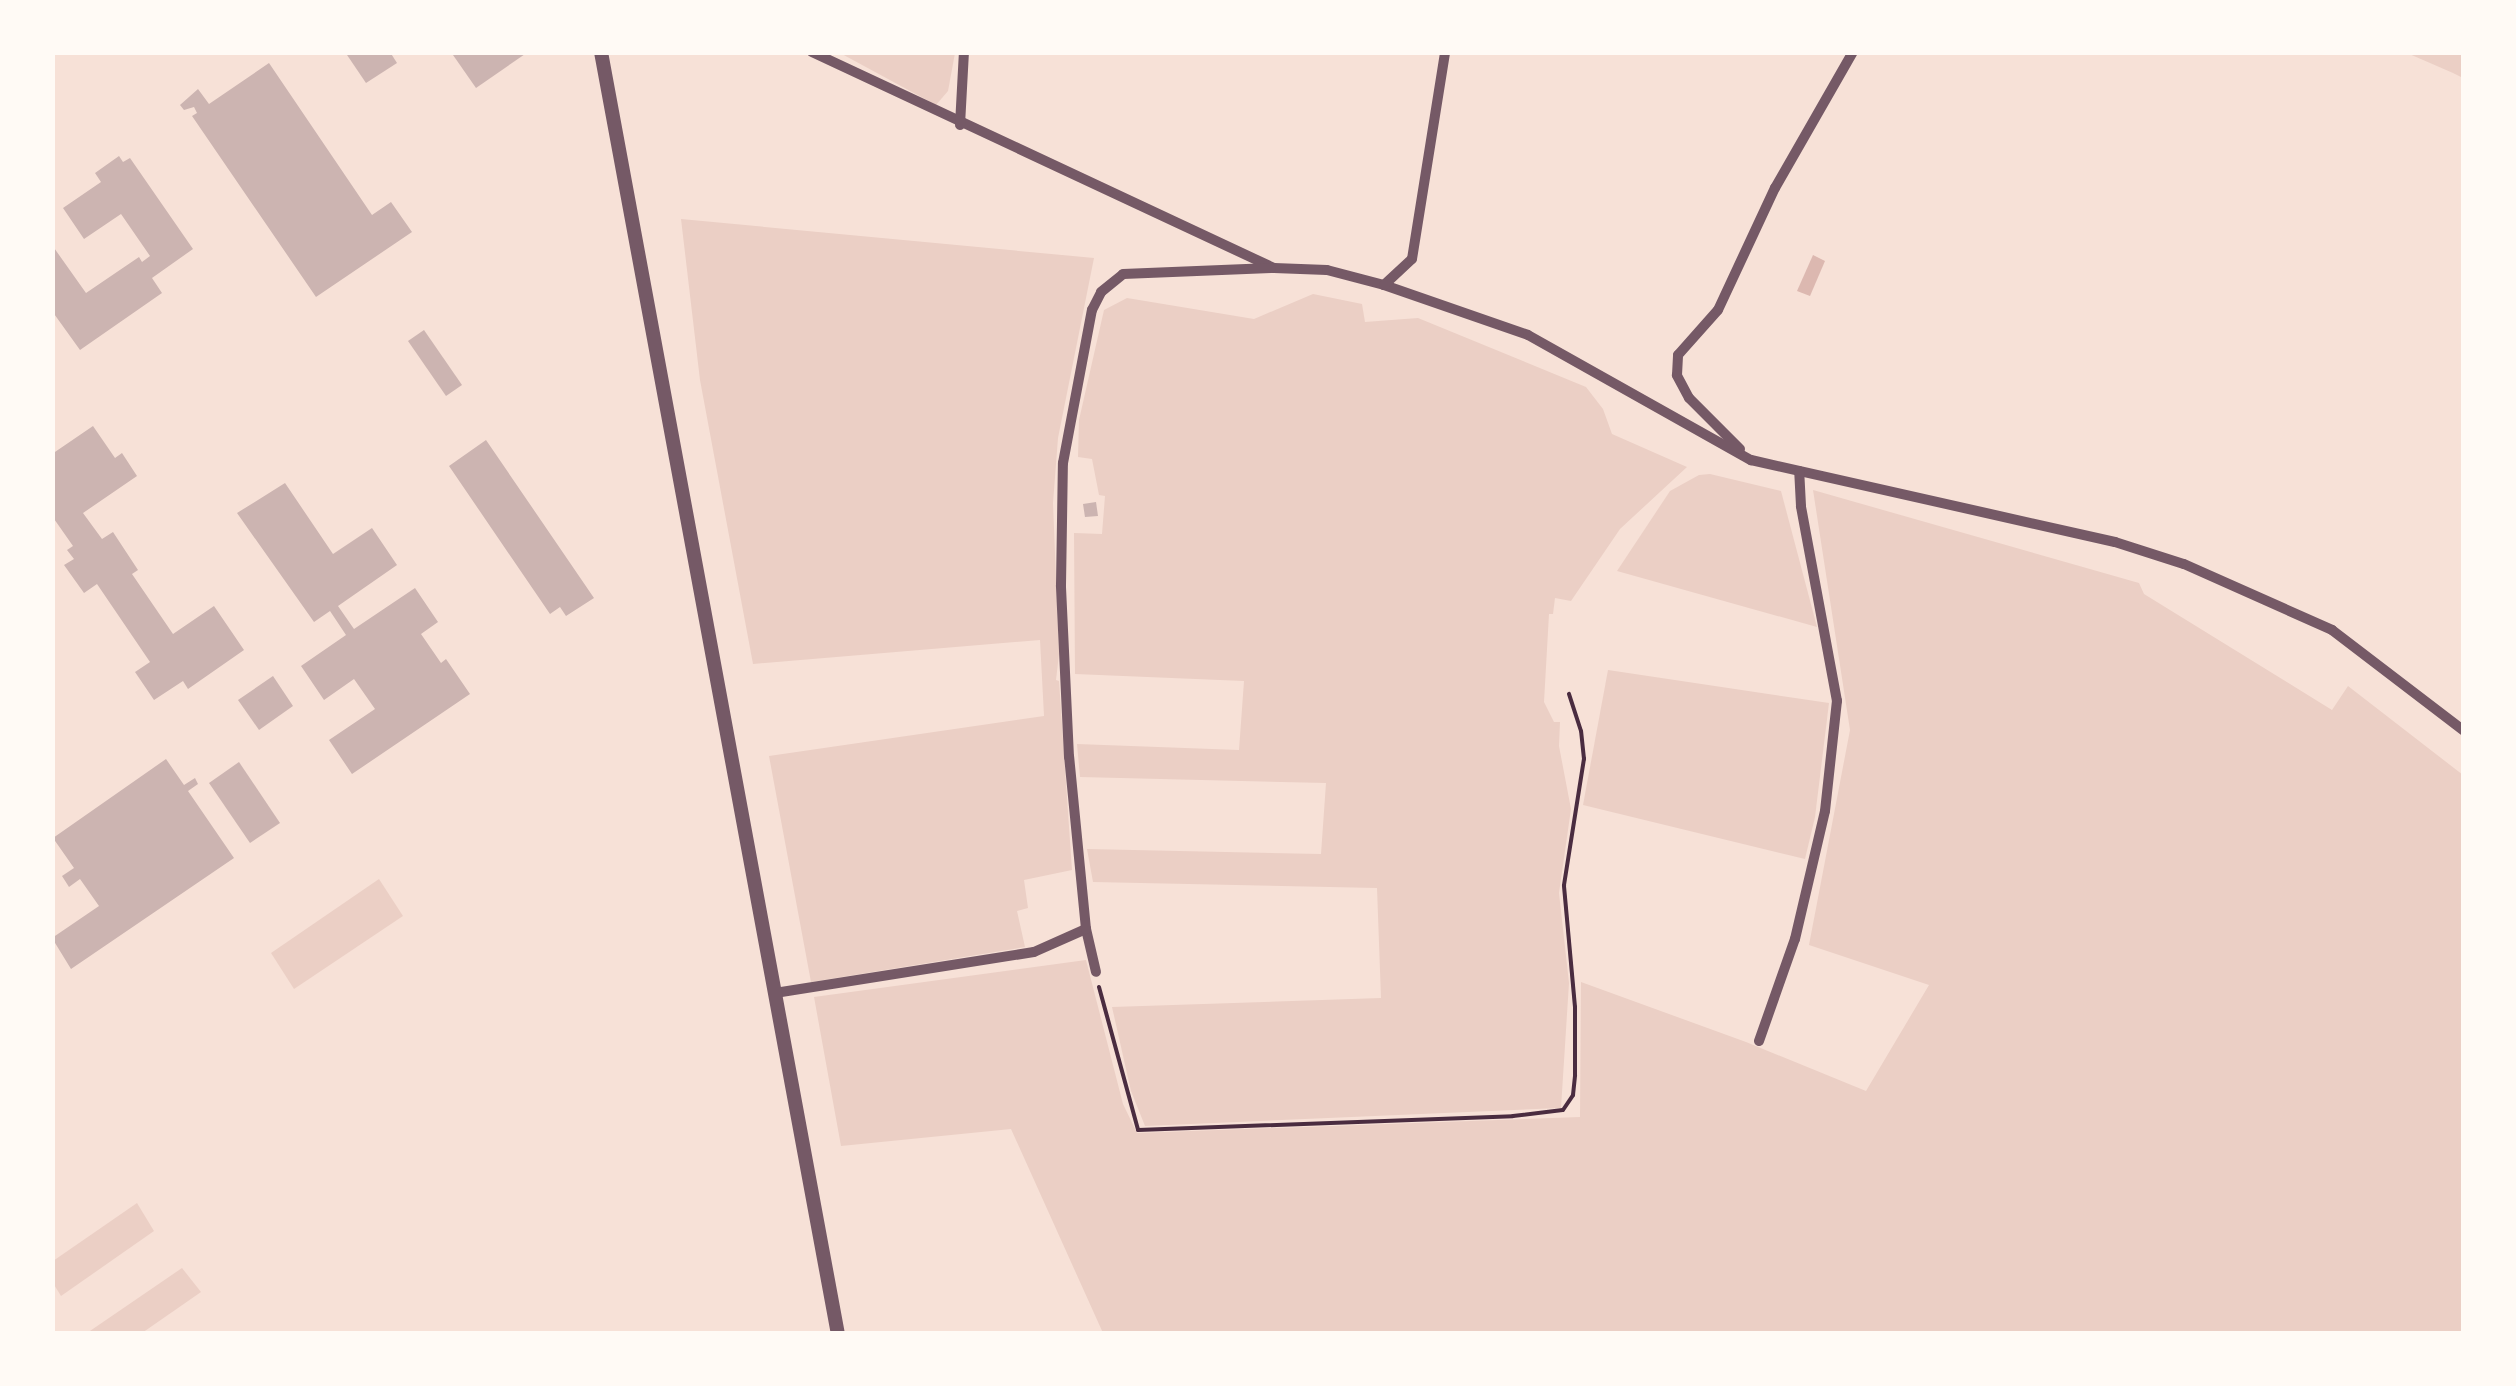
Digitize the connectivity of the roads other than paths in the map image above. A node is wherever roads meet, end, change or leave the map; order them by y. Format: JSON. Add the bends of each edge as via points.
{"nodes":[{"id":1,"x":601,"y":52,"type":"edge"},
{"id":2,"x":812,"y":52,"type":"edge"},
{"id":3,"x":964,"y":52,"type":"edge"},
{"id":4,"x":1446,"y":52,"type":"edge"},
{"id":5,"x":1853,"y":52,"type":"edge"},
{"id":6,"x":960,"y":125,"type":"junction"},
{"id":7,"x":1274,"y":268,"type":"junction"},
{"id":8,"x":1384,"y":285,"type":"junction"},
{"id":9,"x":1751,"y":460,"type":"junction"},
{"id":10,"x":1799,"y":471,"type":"junction"},
{"id":11,"x":2464,"y":731,"type":"edge"},
{"id":12,"x":1086,"y":929,"type":"junction"},
{"id":13,"x":1096,"y":972,"type":"road end"},
{"id":14,"x":775,"y":993,"type":"junction"},
{"id":15,"x":1760,"y":1041,"type":"dead end"},
{"id":16,"x":838,"y":1334,"type":"edge"}],
"edges":[{"from":1,"to":14,"type":"street"},
{"from":2,"to":6,"type":"street"},
{"from":3,"to":6,"type":"street"},
{"from":4,"to":8,"type":"street","via":[[1412,259]]},
{"from":5,"to":9,"type":"street","via":[[1774,188],[1718,310],[1678,354],[1677,375],[1689,398]]},
{"from":6,"to":7,"type":"street"},
{"from":7,"to":8,"type":"street","via":[[1327,270]]},
{"from":7,"to":12,"type":"street","via":[[1123,274],[1092,310],[1063,463],[1061,585],[1068,757]]},
{"from":8,"to":9,"type":"street","via":[[1528,335]]},
{"from":9,"to":10,"type":"street"},
{"from":10,"to":11,"type":"street","via":[[2115,542],[2184,564],[2332,630]]},
{"from":10,"to":15,"type":"street","via":[[1837,701],[1825,811],[1795,939]]},
{"from":12,"to":13,"type":"street"},
{"from":12,"to":14,"type":"street","via":[[1034,952]]},
{"from":14,"to":16,"type":"street"}]}
